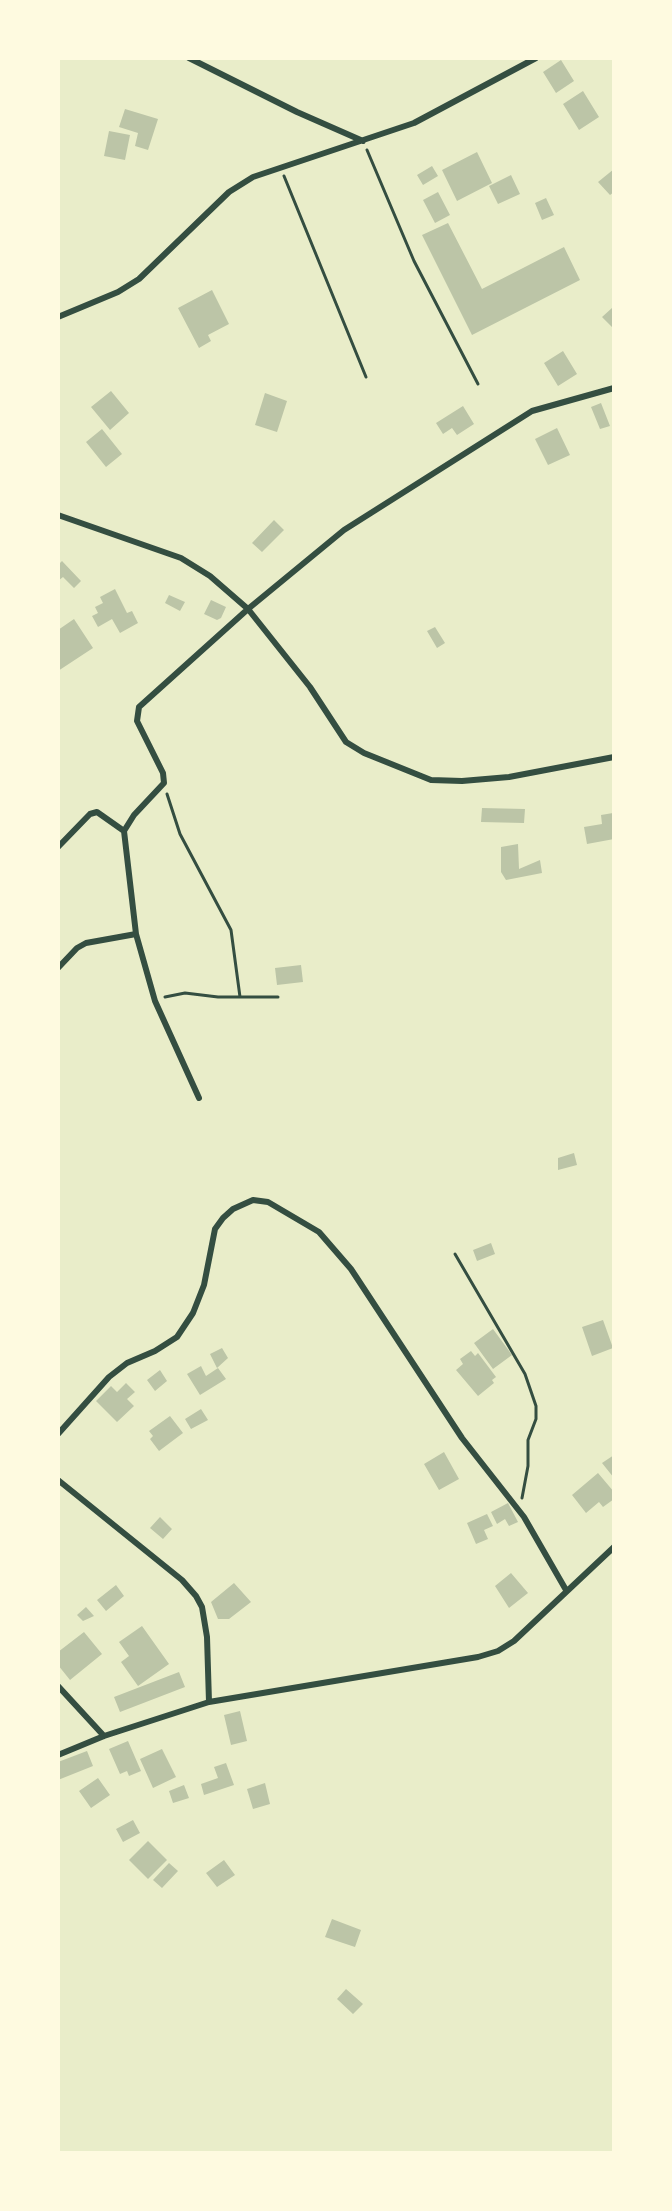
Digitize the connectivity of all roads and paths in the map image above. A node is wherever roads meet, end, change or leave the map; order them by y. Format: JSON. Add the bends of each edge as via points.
{"nodes":[{"id":1,"x":189,"y":58,"type":"edge"},
{"id":2,"x":536,"y":58,"type":"edge"},
{"id":3,"x":364,"y":141,"type":"junction"},
{"id":4,"x":281,"y":168,"type":"junction"},
{"id":5,"x":58,"y":317,"type":"edge"},
{"id":6,"x":366,"y":377,"type":"dead end"},
{"id":7,"x":478,"y":384,"type":"dead end"},
{"id":8,"x":614,"y":388,"type":"edge"},
{"id":9,"x":58,"y":515,"type":"edge"},
{"id":10,"x":248,"y":609,"type":"junction"},
{"id":11,"x":614,"y":757,"type":"edge"},
{"id":12,"x":164,"y":783,"type":"junction"},
{"id":13,"x":124,"y":831,"type":"junction"},
{"id":14,"x":58,"y":847,"type":"edge"},
{"id":15,"x":136,"y":934,"type":"junction"},
{"id":16,"x":58,"y":968,"type":"edge"},
{"id":17,"x":240,"y":997,"type":"junction"},
{"id":18,"x":278,"y":997,"type":"dead end"},
{"id":19,"x":155,"y":1001,"type":"junction"},
{"id":20,"x":199,"y":1098,"type":"dead end"},
{"id":21,"x":455,"y":1254,"type":"dead end"},
{"id":22,"x":58,"y":1434,"type":"edge"},
{"id":23,"x":58,"y":1480,"type":"edge"},
{"id":24,"x":520,"y":1511,"type":"junction"},
{"id":25,"x":614,"y":1547,"type":"edge"},
{"id":26,"x":566,"y":1590,"type":"junction"},
{"id":27,"x":58,"y":1686,"type":"edge"},
{"id":28,"x":209,"y":1702,"type":"junction"},
{"id":29,"x":104,"y":1736,"type":"junction"},
{"id":30,"x":58,"y":1755,"type":"edge"}],
"edges":[{"from":1,"to":3,"type":"street"},
{"from":2,"to":3,"type":"street","via":[[414,123]]},
{"from":3,"to":4,"type":"street"},
{"from":3,"to":7,"type":"path","via":[[414,261]]},
{"from":4,"to":5,"type":"street","via":[[253,177],[229,192],[139,279]]},
{"from":4,"to":6,"type":"path"},
{"from":8,"to":10,"type":"street","via":[[532,411],[344,530]]},
{"from":9,"to":10,"type":"street","via":[[181,558],[210,576]]},
{"from":10,"to":11,"type":"street","via":[[310,687],[346,742],[364,753],[431,780],[462,782]]},
{"from":10,"to":12,"type":"street","via":[[138,707],[137,722],[163,773]]},
{"from":12,"to":13,"type":"street"},
{"from":12,"to":17,"type":"path","via":[[180,834],[231,930]]},
{"from":13,"to":14,"type":"street","via":[[97,812],[90,814]]},
{"from":13,"to":15,"type":"street"},
{"from":15,"to":16,"type":"street","via":[[86,943]]},
{"from":15,"to":19,"type":"street"},
{"from":17,"to":18,"type":"path"},
{"from":17,"to":19,"type":"path","via":[[178,993]]},
{"from":19,"to":20,"type":"street"},
{"from":21,"to":24,"type":"path","via":[[525,1374],[536,1406]]},
{"from":22,"to":24,"type":"street","via":[[109,1377],[177,1337],[193,1313],[204,1285],[215,1229],[233,1209],[253,1200],[268,1202],[319,1232],[351,1269],[462,1438]]},
{"from":23,"to":28,"type":"street","via":[[196,1596],[207,1637]]},
{"from":24,"to":26,"type":"street"},
{"from":25,"to":26,"type":"street"},
{"from":26,"to":28,"type":"street","via":[[514,1641],[498,1651]]},
{"from":27,"to":29,"type":"street"},
{"from":28,"to":29,"type":"street"},
{"from":29,"to":30,"type":"street"}]}
